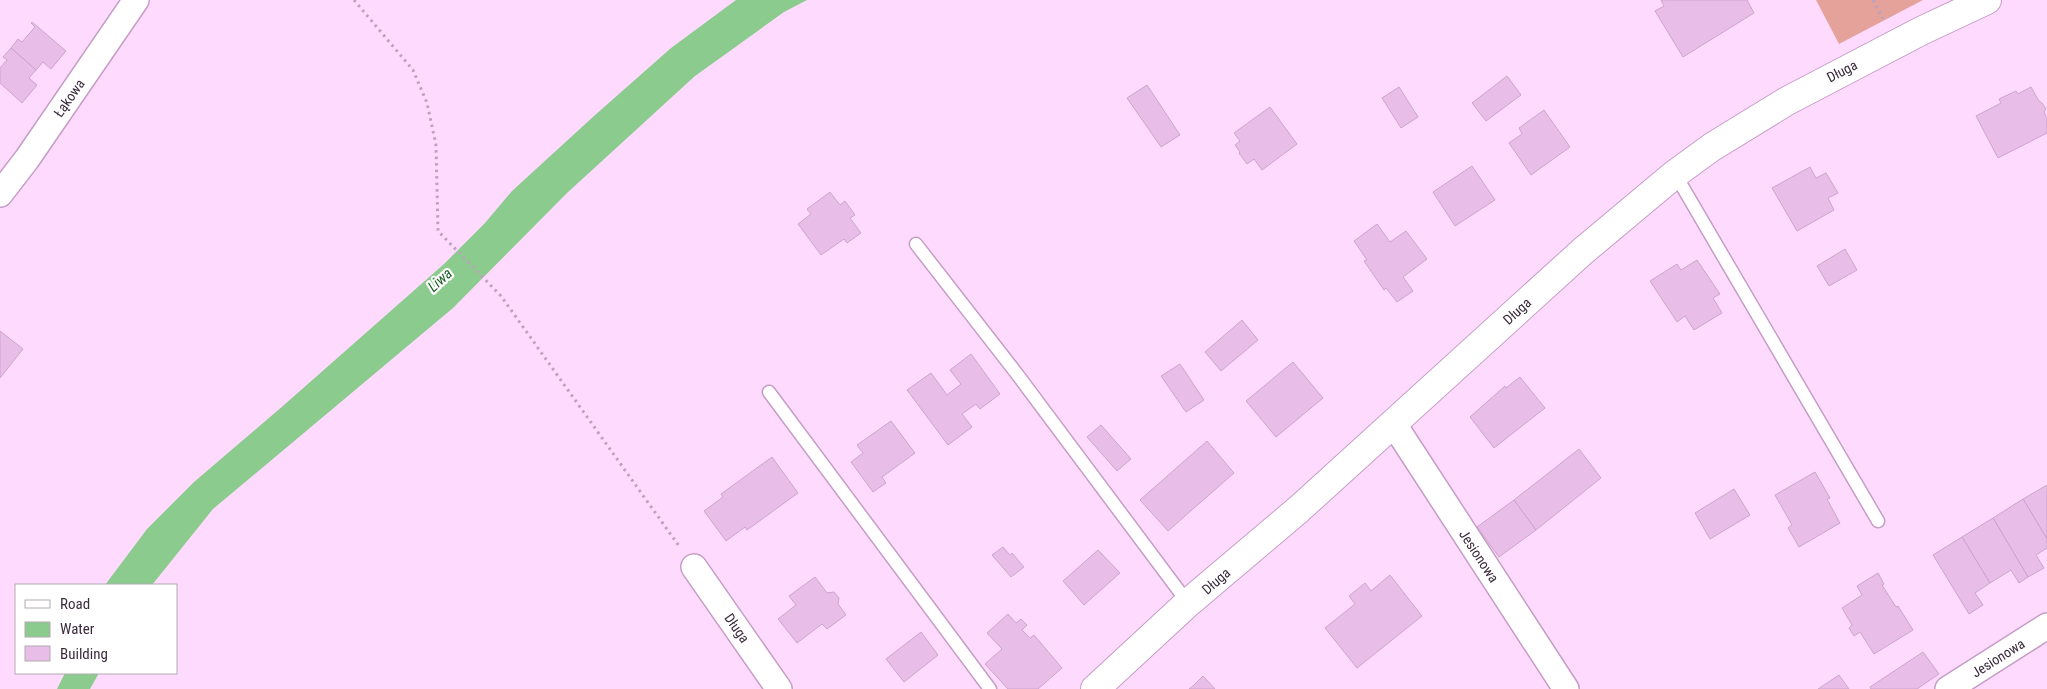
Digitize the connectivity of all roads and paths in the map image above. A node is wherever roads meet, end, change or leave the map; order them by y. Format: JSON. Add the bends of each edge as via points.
{"nodes":[{"id":1,"x":136,"y":0,"type":"edge"},
{"id":2,"x":354,"y":0,"type":"edge"},
{"id":3,"x":1988,"y":0,"type":"edge"},
{"id":4,"x":1675,"y":174,"type":"junction"},
{"id":5,"x":0,"y":194,"type":"edge"},
{"id":6,"x":916,"y":244,"type":"dead end"},
{"id":7,"x":769,"y":392,"type":"dead end"},
{"id":8,"x":1393,"y":423,"type":"junction"},
{"id":9,"x":1878,"y":521,"type":"dead end"},
{"id":10,"x":694,"y":567,"type":"joint"},
{"id":11,"x":1188,"y":603,"type":"junction"},
{"id":12,"x":2047,"y":626,"type":"edge"},
{"id":13,"x":779,"y":689,"type":"edge"},
{"id":14,"x":990,"y":689,"type":"edge"},
{"id":15,"x":1095,"y":689,"type":"edge"},
{"id":16,"x":1566,"y":689,"type":"edge"},
{"id":17,"x":1948,"y":689,"type":"edge"}],
"edges":[{"from":1,"to":5,"type":"street","name":"Łąkowa","via":[[27,160]]},
{"from":2,"to":10,"type":"path","via":[[413,70],[427,104],[436,145],[438,231],[501,296]]},
{"from":3,"to":4,"type":"street","name":"Długa","via":[[1787,101]]},
{"from":4,"to":8,"type":"street","name":"Długa","via":[[1583,251]]},
{"from":4,"to":9,"type":"lane"},
{"from":6,"to":11,"type":"lane"},
{"from":7,"to":14,"type":"lane"},
{"from":8,"to":11,"type":"street","name":"Długa","via":[[1299,509]]},
{"from":8,"to":16,"type":"street","name":"Jesionowa"},
{"from":10,"to":13,"type":"street","name":"Długa"},
{"from":11,"to":15,"type":"street","name":"Długa"},
{"from":12,"to":17,"type":"street","name":"Jesionowa"}]}
